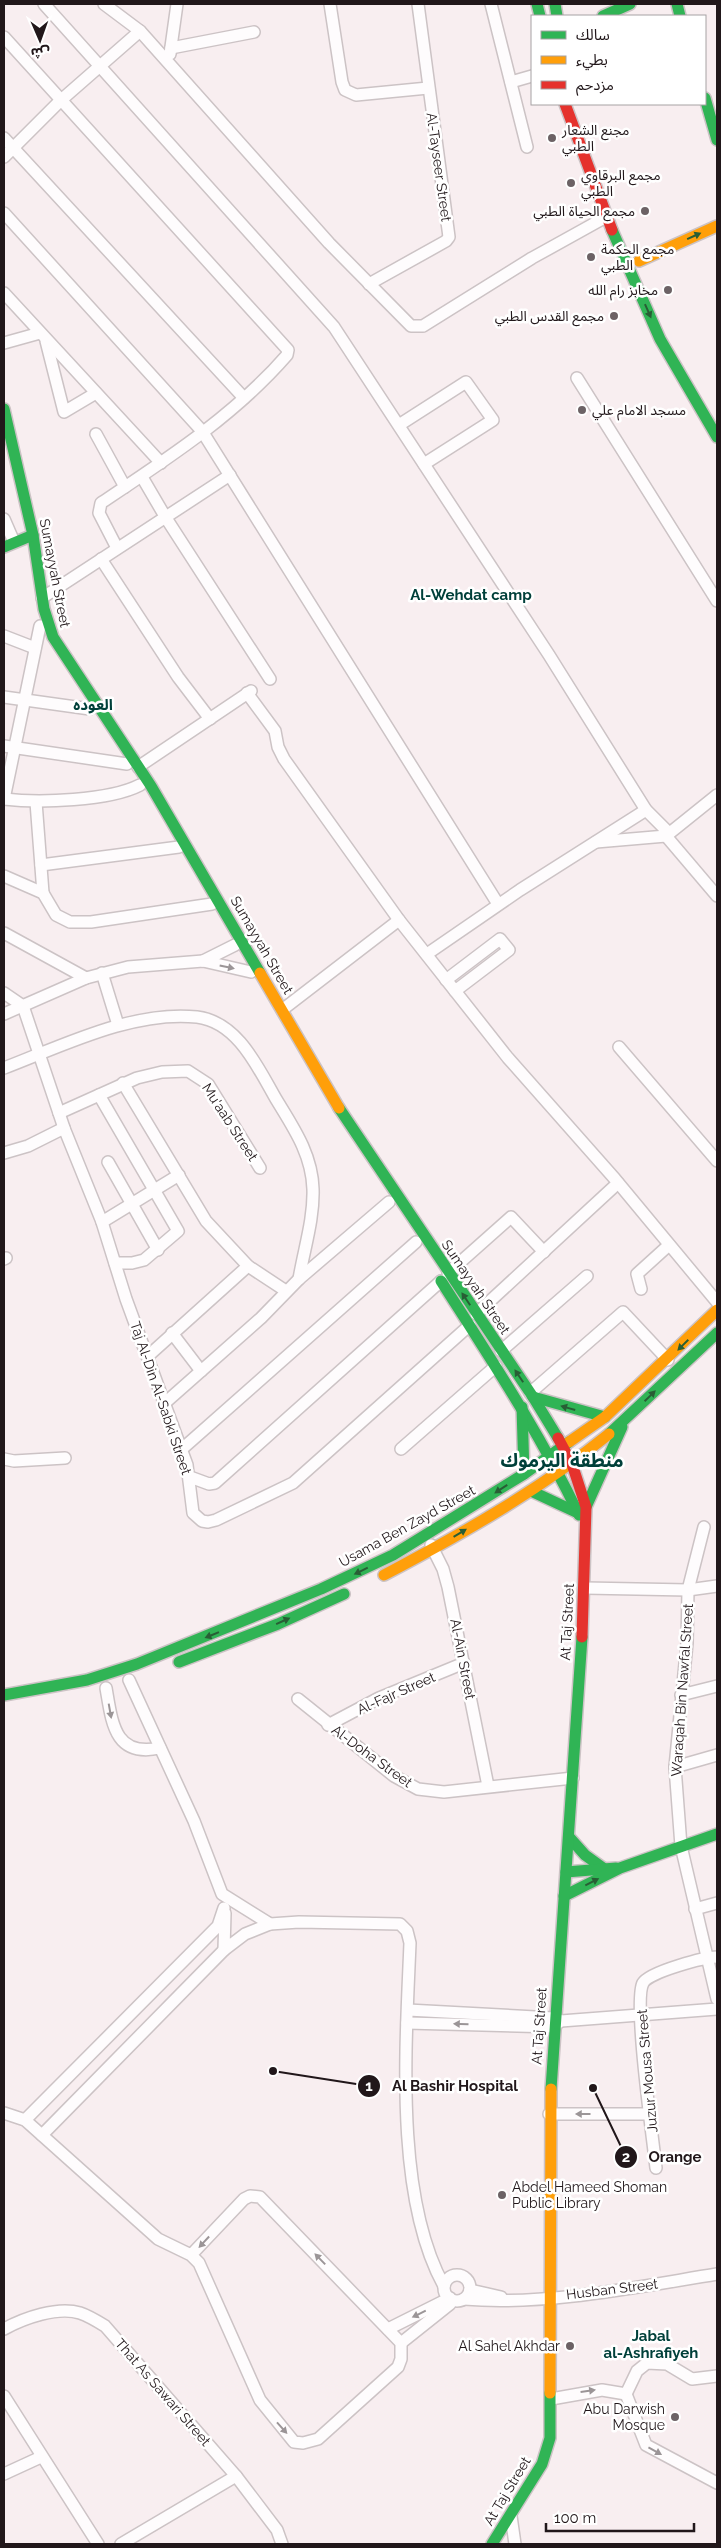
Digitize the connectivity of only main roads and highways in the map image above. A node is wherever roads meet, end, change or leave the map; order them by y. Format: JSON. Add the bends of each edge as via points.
{"nodes":[{"id":1,"x":630,"y":4,"type":"edge"},
{"id":2,"x":605,"y":15,"type":"edge"},
{"id":3,"x":706,"y":102,"type":"edge"},
{"id":4,"x":565,"y":105,"type":"edge"},
{"id":5,"x":585,"y":124,"type":"dead end"},
{"id":6,"x":717,"y":140,"type":"edge"},
{"id":7,"x":621,"y":220,"type":"dead end"},
{"id":8,"x":717,"y":226,"type":"edge"},
{"id":9,"x":656,"y":301,"type":"dead end"},
{"id":10,"x":4,"y":410,"type":"edge"},
{"id":11,"x":717,"y":437,"type":"edge"},
{"id":12,"x":4,"y":442,"type":"edge"},
{"id":13,"x":19,"y":540,"type":"edge"},
{"id":14,"x":132,"y":765,"type":"junction"},
{"id":15,"x":445,"y":1277,"type":"junction"},
{"id":16,"x":717,"y":1310,"type":"edge"},
{"id":17,"x":717,"y":1333,"type":"edge"},
{"id":18,"x":531,"y":1395,"type":"junction"},
{"id":19,"x":522,"y":1407,"type":"junction"},
{"id":20,"x":604,"y":1417,"type":"junction"},
{"id":21,"x":624,"y":1420,"type":"junction"},
{"id":22,"x":563,"y":1447,"type":"junction"},
{"id":23,"x":550,"y":1458,"type":"junction"},
{"id":24,"x":572,"y":1464,"type":"junction"},
{"id":25,"x":559,"y":1473,"type":"junction"},
{"id":26,"x":524,"y":1474,"type":"junction"},
{"id":27,"x":531,"y":1491,"type":"junction"},
{"id":28,"x":581,"y":1510,"type":"junction"},
{"id":29,"x":375,"y":1580,"type":"dead end"},
{"id":30,"x":352,"y":1591,"type":"dead end"},
{"id":31,"x":166,"y":1667,"type":"dead end"},
{"id":32,"x":122,"y":1683,"type":"road end"},
{"id":33,"x":90,"y":1692,"type":"dead end"},
{"id":34,"x":4,"y":1696,"type":"edge"},
{"id":35,"x":717,"y":1834,"type":"edge"},
{"id":36,"x":569,"y":1836,"type":"junction"},
{"id":37,"x":603,"y":1868,"type":"junction"},
{"id":38,"x":620,"y":1868,"type":"junction"},
{"id":39,"x":566,"y":1872,"type":"junction"},
{"id":40,"x":564,"y":1896,"type":"junction"},
{"id":41,"x":492,"y":2544,"type":"edge"}],
"edges":[{"from":1,"to":2,"type":"main road"},
{"from":3,"to":6,"type":"main road"},
{"from":4,"to":11,"type":"main road","one_way":true,"via":[[606,217],[660,339]]},
{"from":5,"to":7,"type":"main road"},
{"from":9,"to":8,"type":"main road","one_way":true,"via":[[637,257]]},
{"from":10,"to":13,"type":"main road","name":"Sumayyah Street"},
{"from":12,"to":13,"type":"main road","name":"Sumayyah Street"},
{"from":13,"to":14,"type":"main road","name":"Sumayyah Street","via":[[42,598],[48,626],[60,650]]},
{"from":13,"to":14,"type":"main road","name":"Sumayyah Street","via":[[40,626],[56,659]]},
{"from":14,"to":15,"type":"main road","name":"Sumayyah Street","via":[[208,882],[333,1100]]},
{"from":14,"to":15,"type":"main road","name":"Sumayyah Street","via":[[140,785],[179,847],[316,1088],[416,1242]]},
{"from":18,"to":15,"type":"main road","name":"Sumayyah Street","one_way":true,"via":[[476,1314]]},
{"from":15,"to":19,"type":"main road","name":"Sumayyah Street","via":[[470,1325]]},
{"from":16,"to":20,"type":"main road","name":"Usama Ben Zayd Street","one_way":true,"via":[[668,1360]]},
{"from":21,"to":17,"type":"main road","one_way":true},
{"from":20,"to":18,"type":"main road","one_way":true},
{"from":18,"to":22,"type":"main road","name":"Sumayyah Street"},
{"from":19,"to":23,"type":"main road","name":"Sumayyah Street"},
{"from":19,"to":26,"type":"main road"},
{"from":20,"to":22,"type":"main road","name":"Usama Ben Zayd Street"},
{"from":21,"to":24,"type":"main road"},
{"from":21,"to":28,"type":"main road"},
{"from":22,"to":23,"type":"main road","name":"Usama Ben Zayd Street"},
{"from":22,"to":24,"type":"main road","name":"Sumayyah Street"},
{"from":23,"to":25,"type":"main road","name":"Sumayyah Street"},
{"from":23,"to":26,"type":"main road","name":"Usama Ben Zayd Street"},
{"from":24,"to":25,"type":"main road"},
{"from":24,"to":28,"type":"main road","name":"Sumayyah Street"},
{"from":25,"to":27,"type":"main road"},
{"from":25,"to":28,"type":"main road","name":"Sumayyah Street"},
{"from":26,"to":34,"type":"main road","name":"Usama Ben Zayd Street","one_way":true,"via":[[425,1536],[361,1572],[322,1589],[137,1664],[87,1680]]},
{"from":27,"to":28,"type":"main road"},
{"from":29,"to":27,"type":"main road","one_way":true},
{"from":28,"to":36,"type":"main road","name":"At Taj Street","via":[[586,1525],[585,1588]]},
{"from":31,"to":30,"type":"main road","one_way":true},
{"from":32,"to":33,"type":"main road"},
{"from":35,"to":38,"type":"main road"},
{"from":36,"to":37,"type":"main road","via":[[585,1855]]},
{"from":36,"to":39,"type":"main road","name":"At Taj Street"},
{"from":37,"to":38,"type":"main road"},
{"from":37,"to":39,"type":"main road"},
{"from":40,"to":38,"type":"main road","one_way":true},
{"from":39,"to":40,"type":"main road","name":"At Taj Street"},
{"from":40,"to":41,"type":"main road","name":"At Taj Street","via":[[549,2114],[550,2438],[547,2454]]}]}
